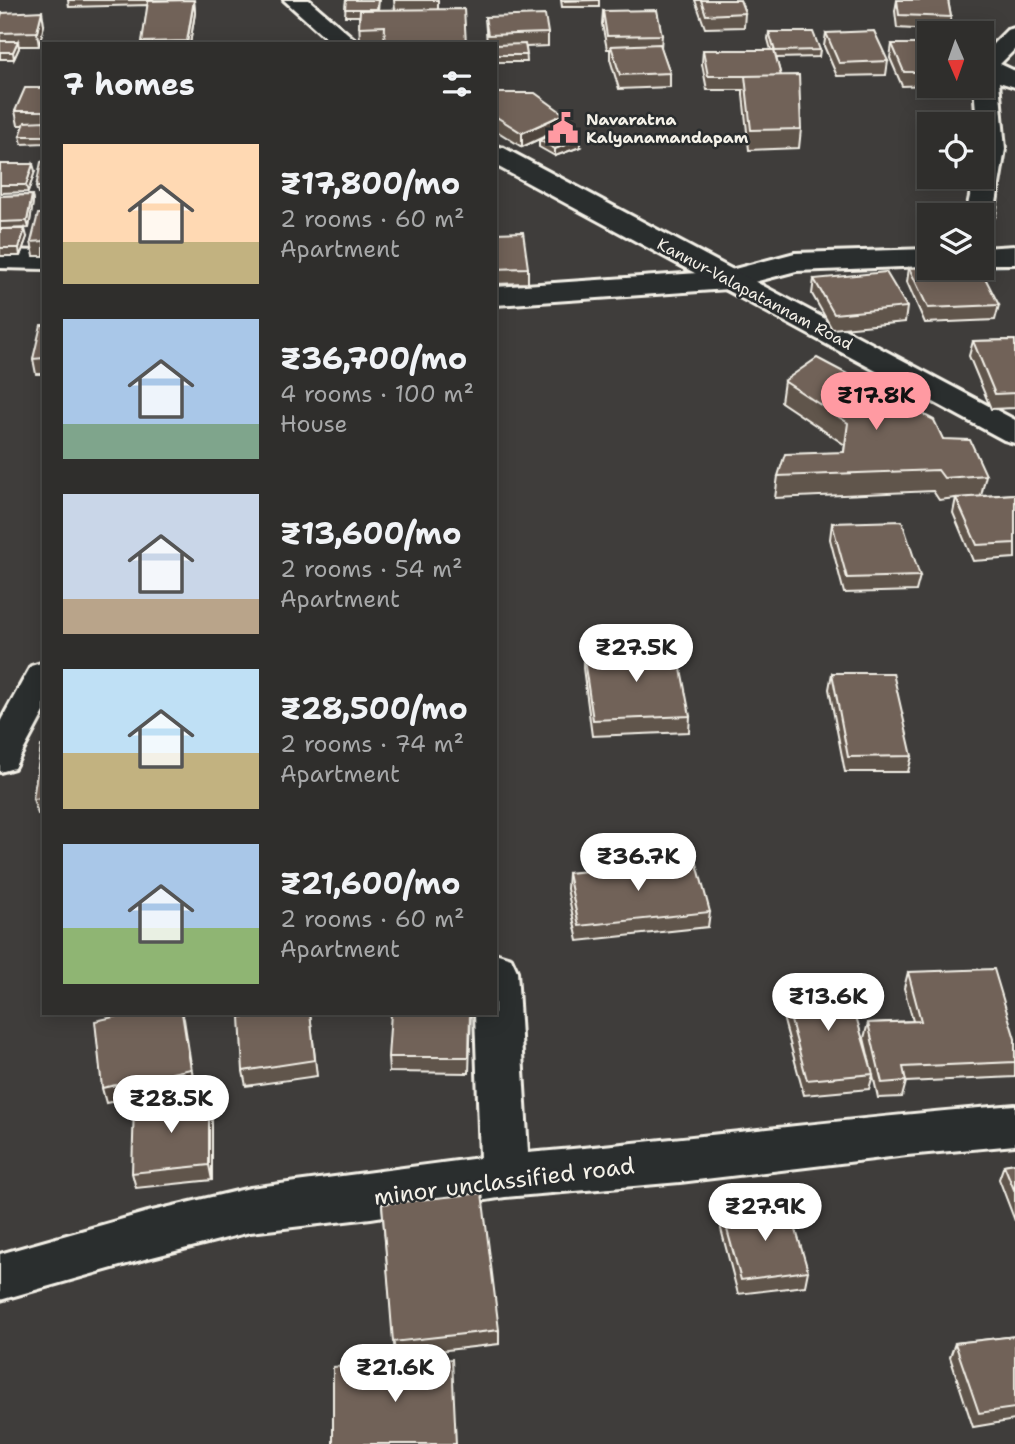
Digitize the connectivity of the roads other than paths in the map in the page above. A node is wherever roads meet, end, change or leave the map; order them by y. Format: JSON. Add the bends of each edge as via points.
{"nodes":[{"id":1,"x":295,"y":0,"type":"edge"},
{"id":2,"x":1015,"y":35,"type":"edge"},
{"id":3,"x":346,"y":42,"type":"edge"},
{"id":4,"x":994,"y":57,"type":"edge"},
{"id":5,"x":994,"y":70,"type":"edge"},
{"id":6,"x":1015,"y":80,"type":"edge"},
{"id":7,"x":988,"y":98,"type":"edge"},
{"id":8,"x":497,"y":155,"type":"edge"},
{"id":9,"x":982,"y":203,"type":"edge"},
{"id":10,"x":1015,"y":255,"type":"edge"},
{"id":11,"x":994,"y":256,"type":"edge"},
{"id":12,"x":917,"y":257,"type":"edge"},
{"id":13,"x":0,"y":259,"type":"edge"},
{"id":14,"x":42,"y":260,"type":"edge"},
{"id":15,"x":729,"y":280,"type":"junction"},
{"id":16,"x":497,"y":296,"type":"edge"},
{"id":17,"x":1015,"y":433,"type":"edge"},
{"id":18,"x":42,"y":679,"type":"edge"},
{"id":19,"x":0,"y":758,"type":"edge"},
{"id":20,"x":497,"y":1012,"type":"edge"},
{"id":21,"x":1015,"y":1125,"type":"edge"},
{"id":22,"x":505,"y":1176,"type":"junction"},
{"id":23,"x":0,"y":1277,"type":"edge"}],
"edges":[{"from":1,"to":3,"type":"street"},
{"from":2,"to":4,"type":"street"},
{"from":5,"to":6,"type":"street"},
{"from":7,"to":9,"type":"street","via":[[992,149]]},
{"from":8,"to":15,"type":"street","name":"Kannur-Valapatannam Road"},
{"from":10,"to":11,"type":"street"},
{"from":12,"to":15,"type":"street","via":[[795,262]]},
{"from":13,"to":14,"type":"street"},
{"from":15,"to":16,"type":"street"},
{"from":15,"to":17,"type":"street","name":"Kannur-Valapatannam Road"},
{"from":18,"to":19,"type":"street"},
{"from":20,"to":22,"type":"street"},
{"from":21,"to":22,"type":"street","name":"minor unclassified road"},
{"from":22,"to":23,"type":"street","name":"minor unclassified road","via":[[250,1210]]}]}
